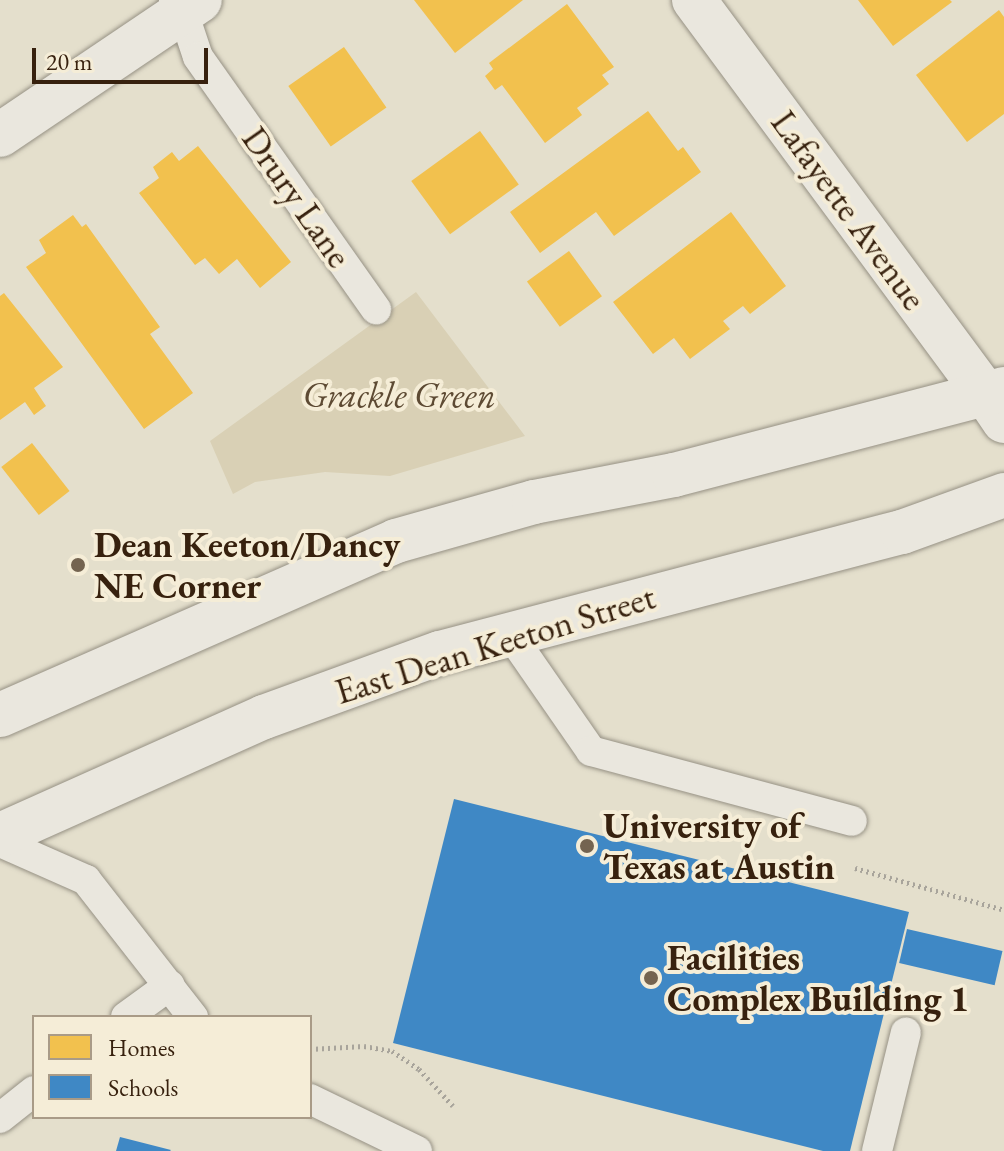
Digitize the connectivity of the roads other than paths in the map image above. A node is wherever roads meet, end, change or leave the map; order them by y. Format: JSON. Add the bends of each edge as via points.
{"nodes":[{"id":1,"x":694,"y":0,"type":"edge"},
{"id":2,"x":185,"y":4,"type":"edge"},
{"id":3,"x":0,"y":135,"type":"edge"},
{"id":4,"x":376,"y":309,"type":"dead end"},
{"id":5,"x":998,"y":402,"type":"edge"},
{"id":6,"x":1004,"y":495,"type":"edge"},
{"id":7,"x":510,"y":634,"type":"junction"},
{"id":8,"x":0,"y":715,"type":"edge"},
{"id":9,"x":852,"y":821,"type":"dead end"},
{"id":10,"x":0,"y":835,"type":"edge"},
{"id":11,"x":0,"y":842,"type":"edge"},
{"id":12,"x":170,"y":985,"type":"junction"},
{"id":13,"x":129,"y":1015,"type":"edge"},
{"id":14,"x":192,"y":1015,"type":"edge"},
{"id":15,"x":906,"y":1032,"type":"dead end"},
{"id":16,"x":32,"y":1093,"type":"edge"},
{"id":17,"x":312,"y":1100,"type":"edge"},
{"id":18,"x":0,"y":1118,"type":"edge"},
{"id":19,"x":417,"y":1151,"type":"edge"},
{"id":20,"x":877,"y":1151,"type":"edge"}],
"edges":[{"from":1,"to":5,"type":"main road","name":"Lafayette Avenue"},
{"from":2,"to":3,"type":"main road"},
{"from":2,"to":4,"type":"lane","name":"Drury Lane","via":[[198,57]]},
{"from":5,"to":8,"type":"main road","via":[[534,502],[396,541]]},
{"from":6,"to":7,"type":"main road","name":"East Dean Keeton Street","via":[[902,532]]},
{"from":7,"to":9,"type":"lane","via":[[591,751]]},
{"from":7,"to":10,"type":"main road","name":"East Dean Keeton Street","via":[[440,653],[264,717]]},
{"from":11,"to":12,"type":"lane","via":[[86,880]]},
{"from":12,"to":13,"type":"lane"},
{"from":12,"to":14,"type":"lane"},
{"from":15,"to":20,"type":"lane"},
{"from":16,"to":18,"type":"lane"},
{"from":17,"to":19,"type":"lane"}]}
